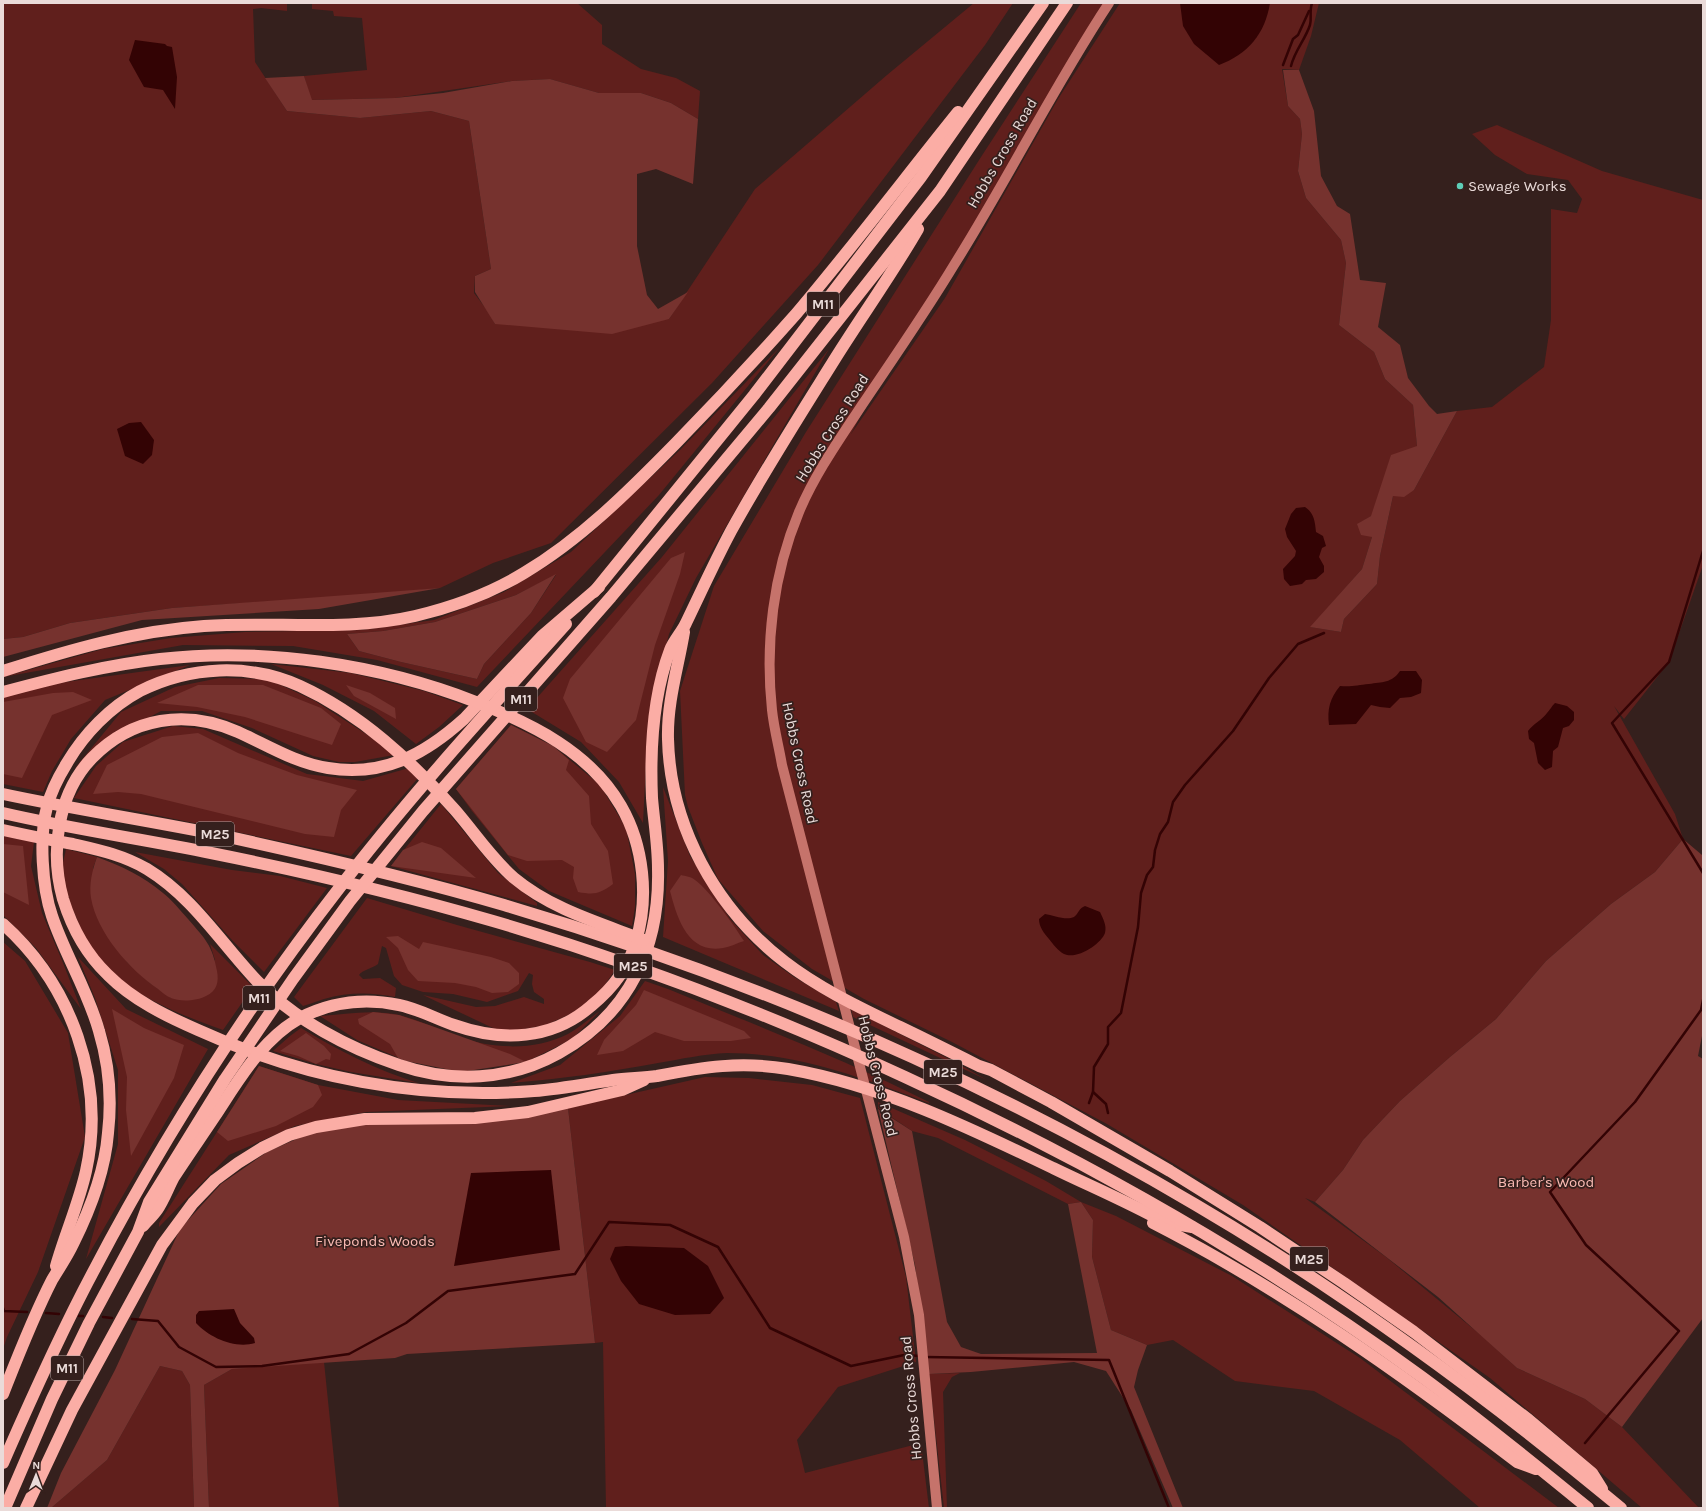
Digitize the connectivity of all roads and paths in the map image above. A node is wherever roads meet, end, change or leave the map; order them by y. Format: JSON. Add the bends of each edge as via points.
{"nodes":[{"id":1,"x":1067,"y":3,"type":"edge"},
{"id":2,"x":1109,"y":3,"type":"edge"},
{"id":3,"x":1040,"y":8,"type":"edge"},
{"id":4,"x":940,"y":191,"type":"junction"},
{"id":5,"x":599,"y":587,"type":"junction"},
{"id":6,"x":685,"y":626,"type":"junction"},
{"id":7,"x":3,"y":671,"type":"edge"},
{"id":8,"x":3,"y":692,"type":"edge"},
{"id":9,"x":3,"y":794,"type":"edge"},
{"id":10,"x":7,"y":814,"type":"edge"},
{"id":11,"x":6,"y":830,"type":"edge"},
{"id":12,"x":93,"y":841,"type":"junction"},
{"id":13,"x":3,"y":924,"type":"edge"},
{"id":14,"x":603,"y":930,"type":"junction"},
{"id":15,"x":979,"y":1066,"type":"junction"},
{"id":16,"x":653,"y":1076,"type":"junction"},
{"id":17,"x":978,"y":1133,"type":"junction"},
{"id":18,"x":1196,"y":1205,"type":"junction"},
{"id":19,"x":1192,"y":1227,"type":"junction"},
{"id":20,"x":138,"y":1232,"type":"junction"},
{"id":21,"x":52,"y":1281,"type":"junction"},
{"id":22,"x":3,"y":1394,"type":"edge"},
{"id":23,"x":3,"y":1464,"type":"edge"},
{"id":24,"x":1544,"y":1472,"type":"junction"},
{"id":25,"x":1606,"y":1496,"type":"junction"},
{"id":26,"x":5,"y":1508,"type":"edge"},
{"id":27,"x":26,"y":1508,"type":"edge"},
{"id":28,"x":937,"y":1508,"type":"edge"},
{"id":29,"x":1588,"y":1508,"type":"edge"},
{"id":30,"x":1621,"y":1508,"type":"edge"}],
"edges":[{"from":1,"to":4,"type":"highway","number":"M11"},
{"from":2,"to":28,"type":"street","name":"Hobbs Cross Road","via":[[1042,112],[956,264],[823,464],[800,511],[784,558],[770,636],[772,711],[782,765],[911,1270],[923,1357]]},
{"from":3,"to":5,"type":"highway","number":"M11","via":[[921,177],[754,395]]},
{"from":3,"to":7,"type":"highway","via":[[821,284],[751,364],[681,438],[613,504],[579,535],[541,563],[479,596],[412,616],[366,623],[227,625],[158,631],[92,644]]},
{"from":4,"to":6,"type":"highway","via":[[762,478],[707,578]]},
{"from":4,"to":20,"type":"highway","number":"M11","via":[[759,420],[611,597],[428,806],[350,901],[225,1078],[149,1202]]},
{"from":5,"to":16,"type":"highway","via":[[542,636],[464,719],[430,746],[403,760],[361,769],[321,767],[294,758],[225,726],[188,719],[167,720],[140,726],[113,740],[94,755],[71,787],[61,817],[58,869],[61,891],[79,938],[112,979],[150,1006],[191,1027],[253,1053],[339,1078],[421,1090],[484,1093],[547,1090]]},
{"from":5,"to":23,"type":"highway","number":"M11","via":[[445,760],[370,849],[312,924],[239,1027],[190,1102],[92,1273]]},
{"from":6,"to":12,"type":"highway","number":"M25","via":[[671,647],[654,722],[652,799],[658,892],[653,934],[641,968],[619,1002],[595,1027],[570,1047],[531,1067],[485,1077],[447,1076],[414,1070],[344,1041],[307,1020],[257,981],[199,912],[191,898],[171,879],[133,855]]},
{"from":6,"to":15,"type":"highway","via":[[670,703],[668,738],[671,773],[687,831],[720,894],[758,939],[804,976]]},
{"from":8,"to":20,"type":"highway","via":[[89,670],[163,659],[206,656],[301,660],[373,672],[436,688],[504,713],[538,730],[580,757],[599,775],[624,810],[634,833],[640,857],[643,898],[637,939],[618,979],[578,1018],[548,1031],[531,1035],[494,1036],[474,1032],[402,1006],[364,1001],[341,1003],[295,1021],[273,1037],[242,1074],[174,1178],[156,1211]]},
{"from":9,"to":14,"type":"highway","number":"M25","via":[[331,860]]},
{"from":10,"to":12,"type":"highway","number":"M25","via":[[28,818],[56,834]]},
{"from":11,"to":12,"type":"highway","number":"M25"},
{"from":12,"to":19,"type":"highway","number":"M25","via":[[222,855],[388,892],[494,921],[672,979],[781,1022],[953,1099],[1072,1159]]},
{"from":13,"to":21,"type":"highway","via":[[33,954],[62,998],[76,1031],[89,1081],[92,1124],[87,1169]]},
{"from":14,"to":18,"type":"highway","number":"M25","via":[[655,944],[679,963],[813,1014],[910,1056],[1050,1125]]},
{"from":14,"to":21,"type":"highway","via":[[522,884],[494,858],[458,813],[412,766],[376,734],[322,698],[283,680],[253,672],[210,670],[173,678],[135,694],[104,717],[76,748],[53,790],[46,808],[43,829],[46,895],[56,927],[83,986],[99,1030],[109,1077],[110,1099],[108,1135],[101,1173],[73,1245]]},
{"from":15,"to":18,"type":"highway","number":"M25","via":[[988,1074],[1173,1180]]},
{"from":15,"to":25,"type":"highway","number":"M25","via":[[1045,1099],[1170,1171],[1279,1239],[1369,1300],[1552,1438],[1592,1473]]},
{"from":16,"to":17,"type":"highway","via":[[718,1065],[786,1069],[882,1094]]},
{"from":16,"to":27,"type":"highway","via":[[622,1090],[528,1112],[475,1118],[365,1120],[316,1127],[289,1135],[238,1163],[215,1180],[192,1203],[162,1245],[72,1410]]},
{"from":17,"to":19,"type":"highway","via":[[1164,1222]]},
{"from":17,"to":24,"type":"highway","via":[[1034,1165],[1162,1228],[1245,1276],[1318,1320],[1517,1462]]},
{"from":18,"to":25,"type":"highway","number":"M25","via":[[1402,1339]]},
{"from":19,"to":24,"type":"highway","number":"M25","via":[[1275,1278],[1383,1350]]},
{"from":20,"to":26,"type":"highway","number":"M11","via":[[111,1279],[73,1357]]},
{"from":21,"to":22,"type":"highway"},
{"from":24,"to":29,"type":"highway","number":"M25"},
{"from":25,"to":30,"type":"highway","number":"M25"}]}
